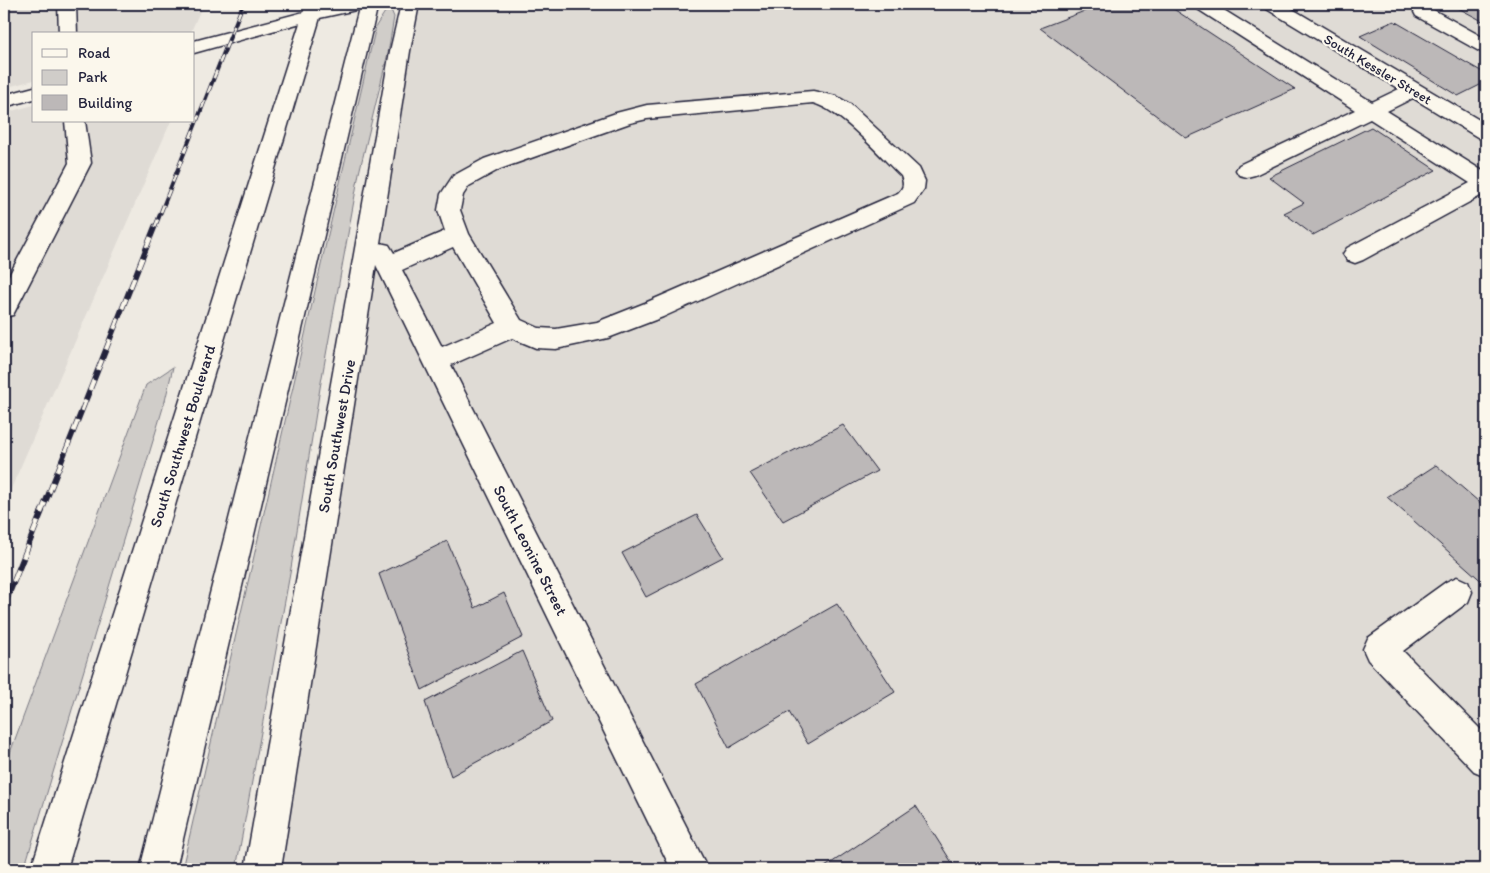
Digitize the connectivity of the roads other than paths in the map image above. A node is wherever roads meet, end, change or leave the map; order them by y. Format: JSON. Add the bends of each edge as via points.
{"nodes":[{"id":1,"x":68,"y":4,"type":"edge"},
{"id":2,"x":359,"y":4,"type":"edge"},
{"id":3,"x":369,"y":4,"type":"edge"},
{"id":4,"x":410,"y":4,"type":"edge"},
{"id":5,"x":1202,"y":4,"type":"edge"},
{"id":6,"x":1271,"y":4,"type":"edge"},
{"id":7,"x":313,"y":9,"type":"edge"},
{"id":8,"x":1423,"y":12,"type":"dead end"},
{"id":9,"x":68,"y":32,"type":"edge"},
{"id":10,"x":195,"y":47,"type":"edge"},
{"id":11,"x":1486,"y":47,"type":"edge"},
{"id":12,"x":1414,"y":90,"type":"junction"},
{"id":13,"x":32,"y":94,"type":"edge"},
{"id":14,"x":4,"y":102,"type":"edge"},
{"id":15,"x":1370,"y":111,"type":"junction"},
{"id":16,"x":75,"y":122,"type":"edge"},
{"id":17,"x":1486,"y":133,"type":"edge"},
{"id":18,"x":1247,"y":170,"type":"dead end"},
{"id":19,"x":1486,"y":184,"type":"edge"},
{"id":20,"x":370,"y":231,"type":"junction"},
{"id":21,"x":458,"y":235,"type":"junction"},
{"id":22,"x":1355,"y":254,"type":"dead end"},
{"id":23,"x":388,"y":266,"type":"junction"},
{"id":24,"x":4,"y":308,"type":"edge"},
{"id":25,"x":512,"y":327,"type":"junction"},
{"id":26,"x":436,"y":361,"type":"junction"},
{"id":27,"x":1457,"y":592,"type":"dead end"},
{"id":28,"x":1486,"y":759,"type":"edge"},
{"id":29,"x":49,"y":869,"type":"edge"},
{"id":30,"x":158,"y":869,"type":"edge"},
{"id":31,"x":263,"y":869,"type":"edge"},
{"id":32,"x":690,"y":869,"type":"edge"}],
"edges":[{"from":1,"to":9,"type":"street"},
{"from":2,"to":7,"type":"street"},
{"from":3,"to":30,"type":"street"},
{"from":4,"to":20,"type":"street","name":"South Southwest Drive"},
{"from":5,"to":15,"type":"street"},
{"from":6,"to":12,"type":"street","name":"South Kessler Street"},
{"from":7,"to":10,"type":"street"},
{"from":7,"to":29,"type":"street","name":"South Southwest Boulevard"},
{"from":8,"to":11,"type":"street"},
{"from":12,"to":15,"type":"street"},
{"from":12,"to":17,"type":"street","name":"South Kessler Street"},
{"from":13,"to":14,"type":"street"},
{"from":15,"to":18,"type":"street"},
{"from":15,"to":19,"type":"street"},
{"from":16,"to":24,"type":"street","via":[[80,163]]},
{"from":19,"to":22,"type":"street"},
{"from":20,"to":23,"type":"street","name":"South Leonine Street"},
{"from":20,"to":31,"type":"street","name":"South Southwest Drive"},
{"from":21,"to":23,"type":"street"},
{"from":21,"to":25,"type":"street"},
{"from":21,"to":25,"type":"street","via":[[449,210],[452,194],[461,181],[492,164],[647,112],[813,97],[829,101],[843,109],[911,173],[915,183],[914,191],[906,198],[654,310],[599,331],[543,339]]},
{"from":23,"to":26,"type":"street","name":"South Leonine Street"},
{"from":25,"to":26,"type":"street"},
{"from":26,"to":32,"type":"street","name":"South Leonine Street"},
{"from":27,"to":28,"type":"street","via":[[1379,649]]}]}
